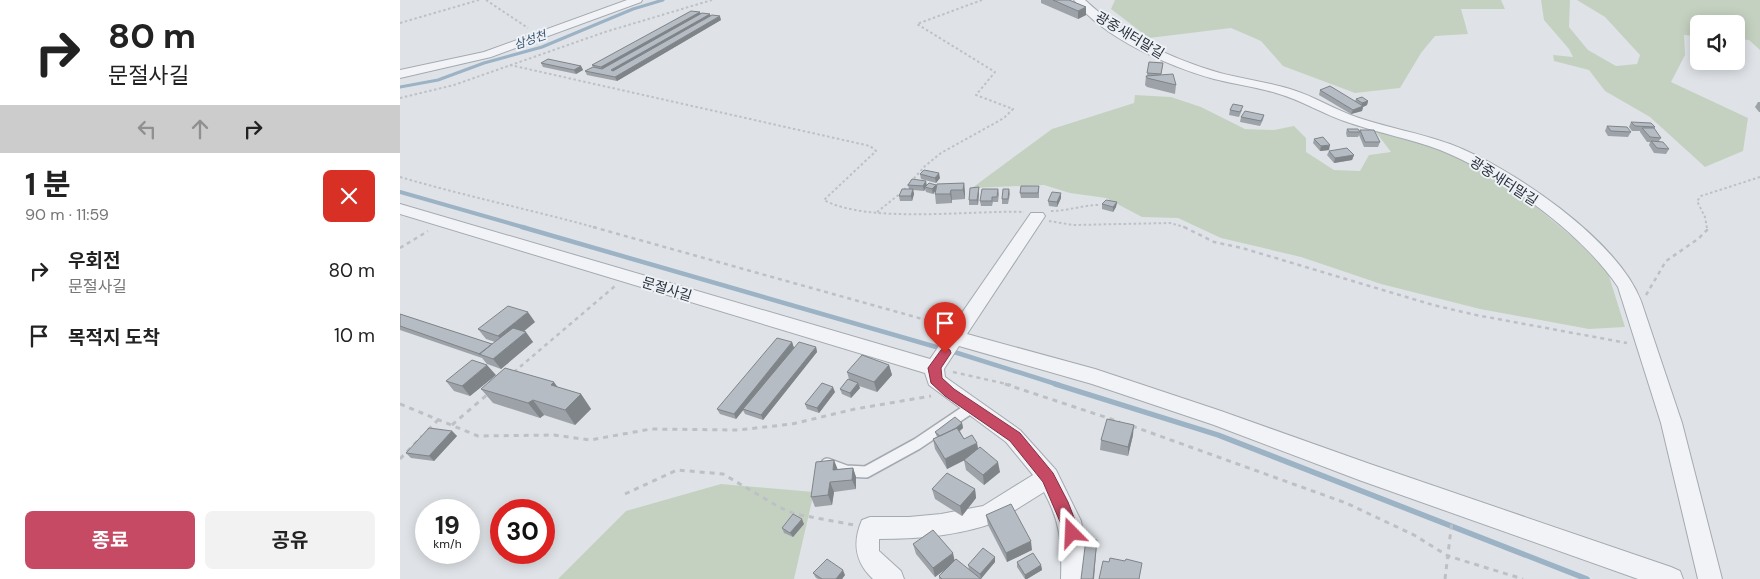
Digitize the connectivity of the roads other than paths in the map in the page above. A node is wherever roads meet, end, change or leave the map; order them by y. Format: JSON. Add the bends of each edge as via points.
{"nodes":[{"id":1,"x":637,"y":0,"type":"edge"},
{"id":2,"x":1079,"y":0,"type":"edge"},
{"id":3,"x":400,"y":74,"type":"edge"},
{"id":4,"x":400,"y":210,"type":"edge"},
{"id":5,"x":1036,"y":215,"type":"road end"},
{"id":6,"x":956,"y":338,"type":"junction"},
{"id":7,"x":937,"y":365,"type":"junction"},
{"id":8,"x":972,"y":407,"type":"junction"},
{"id":9,"x":824,"y":464,"type":"edge"},
{"id":10,"x":1048,"y":477,"type":"junction"},
{"id":11,"x":892,"y":579,"type":"edge"},
{"id":12,"x":1073,"y":579,"type":"edge"},
{"id":13,"x":1671,"y":579,"type":"edge"},
{"id":14,"x":1710,"y":579,"type":"edge"}],
"edges":[{"from":1,"to":3,"type":"street","via":[[479,58]]},
{"from":2,"to":14,"type":"street","name":"광중새터말길","via":[[1116,30],[1182,64],[1217,76],[1291,93],[1339,115],[1446,147],[1480,163],[1574,230],[1607,260],[1625,284],[1636,312],[1644,346],[1665,403]]},
{"from":4,"to":7,"type":"street","name":"문절사길"},
{"from":5,"to":6,"type":"street"},
{"from":6,"to":7,"type":"street"},
{"from":6,"to":13,"type":"street","via":[[1095,377],[1222,419]]},
{"from":7,"to":8,"type":"street","via":[[936,380]]},
{"from":8,"to":9,"type":"lane","via":[[917,444],[866,472],[846,471]]},
{"from":8,"to":10,"type":"street","via":[[1015,437]]},
{"from":10,"to":11,"type":"street","via":[[988,515],[941,525],[870,528],[866,552]]},
{"from":10,"to":12,"type":"street","via":[[1072,533]]}]}
